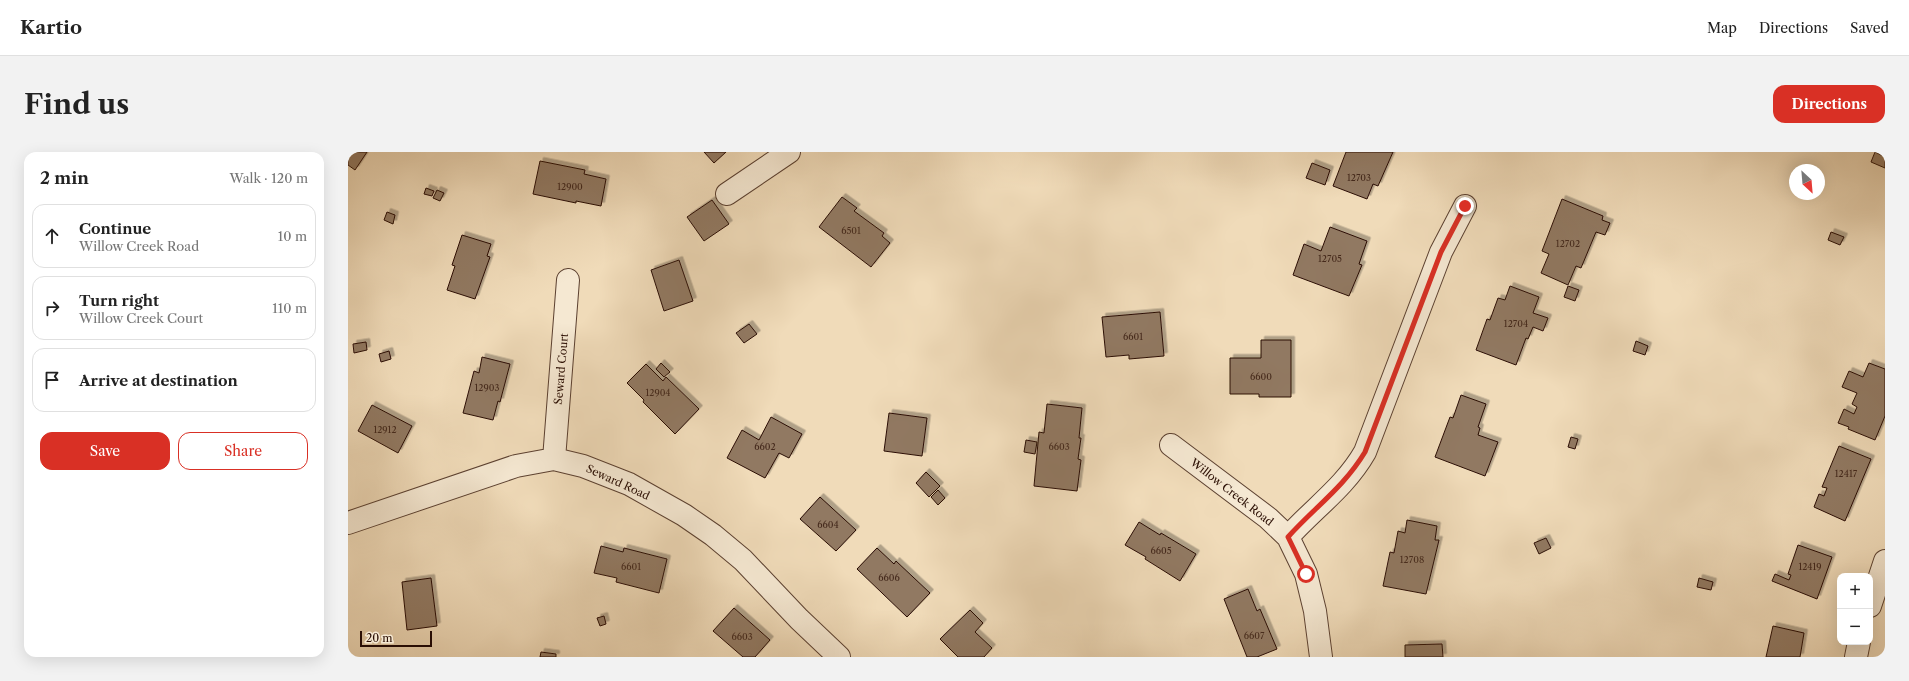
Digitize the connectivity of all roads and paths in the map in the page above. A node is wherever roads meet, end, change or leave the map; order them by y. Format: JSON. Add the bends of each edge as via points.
{"nodes":[{"id":1,"x":789,"y":152,"type":"edge"},
{"id":2,"x":727,"y":194,"type":"dead end"},
{"id":3,"x":1465,"y":206,"type":"dead end"},
{"id":4,"x":568,"y":280,"type":"dead end"},
{"id":5,"x":1171,"y":445,"type":"dead end"},
{"id":6,"x":554,"y":459,"type":"junction"},
{"id":7,"x":348,"y":523,"type":"edge"},
{"id":8,"x":1288,"y":537,"type":"junction"},
{"id":9,"x":1885,"y":561,"type":"edge"},
{"id":10,"x":1873,"y":597,"type":"edge"},
{"id":11,"x":1858,"y":645,"type":"edge"},
{"id":12,"x":840,"y":657,"type":"edge"},
{"id":13,"x":1321,"y":657,"type":"edge"},
{"id":14,"x":1856,"y":657,"type":"edge"}],
"edges":[{"from":1,"to":2,"type":"street"},
{"from":3,"to":8,"type":"street","via":[[1441,252],[1365,452],[1341,486]]},
{"from":4,"to":6,"type":"street","name":"Seward Court"},
{"from":5,"to":8,"type":"street","name":"Willow Creek Road","via":[[1257,509]]},
{"from":6,"to":7,"type":"street","name":"Seward Road","via":[[516,466]]},
{"from":6,"to":12,"type":"street","name":"Seward Road","via":[[583,466],[629,484],[684,515],[743,560],[799,619]]},
{"from":8,"to":13,"type":"street","name":"Willow Creek Road","via":[[1306,574],[1315,611]]},
{"from":9,"to":10,"type":"street"},
{"from":11,"to":14,"type":"street"}]}
